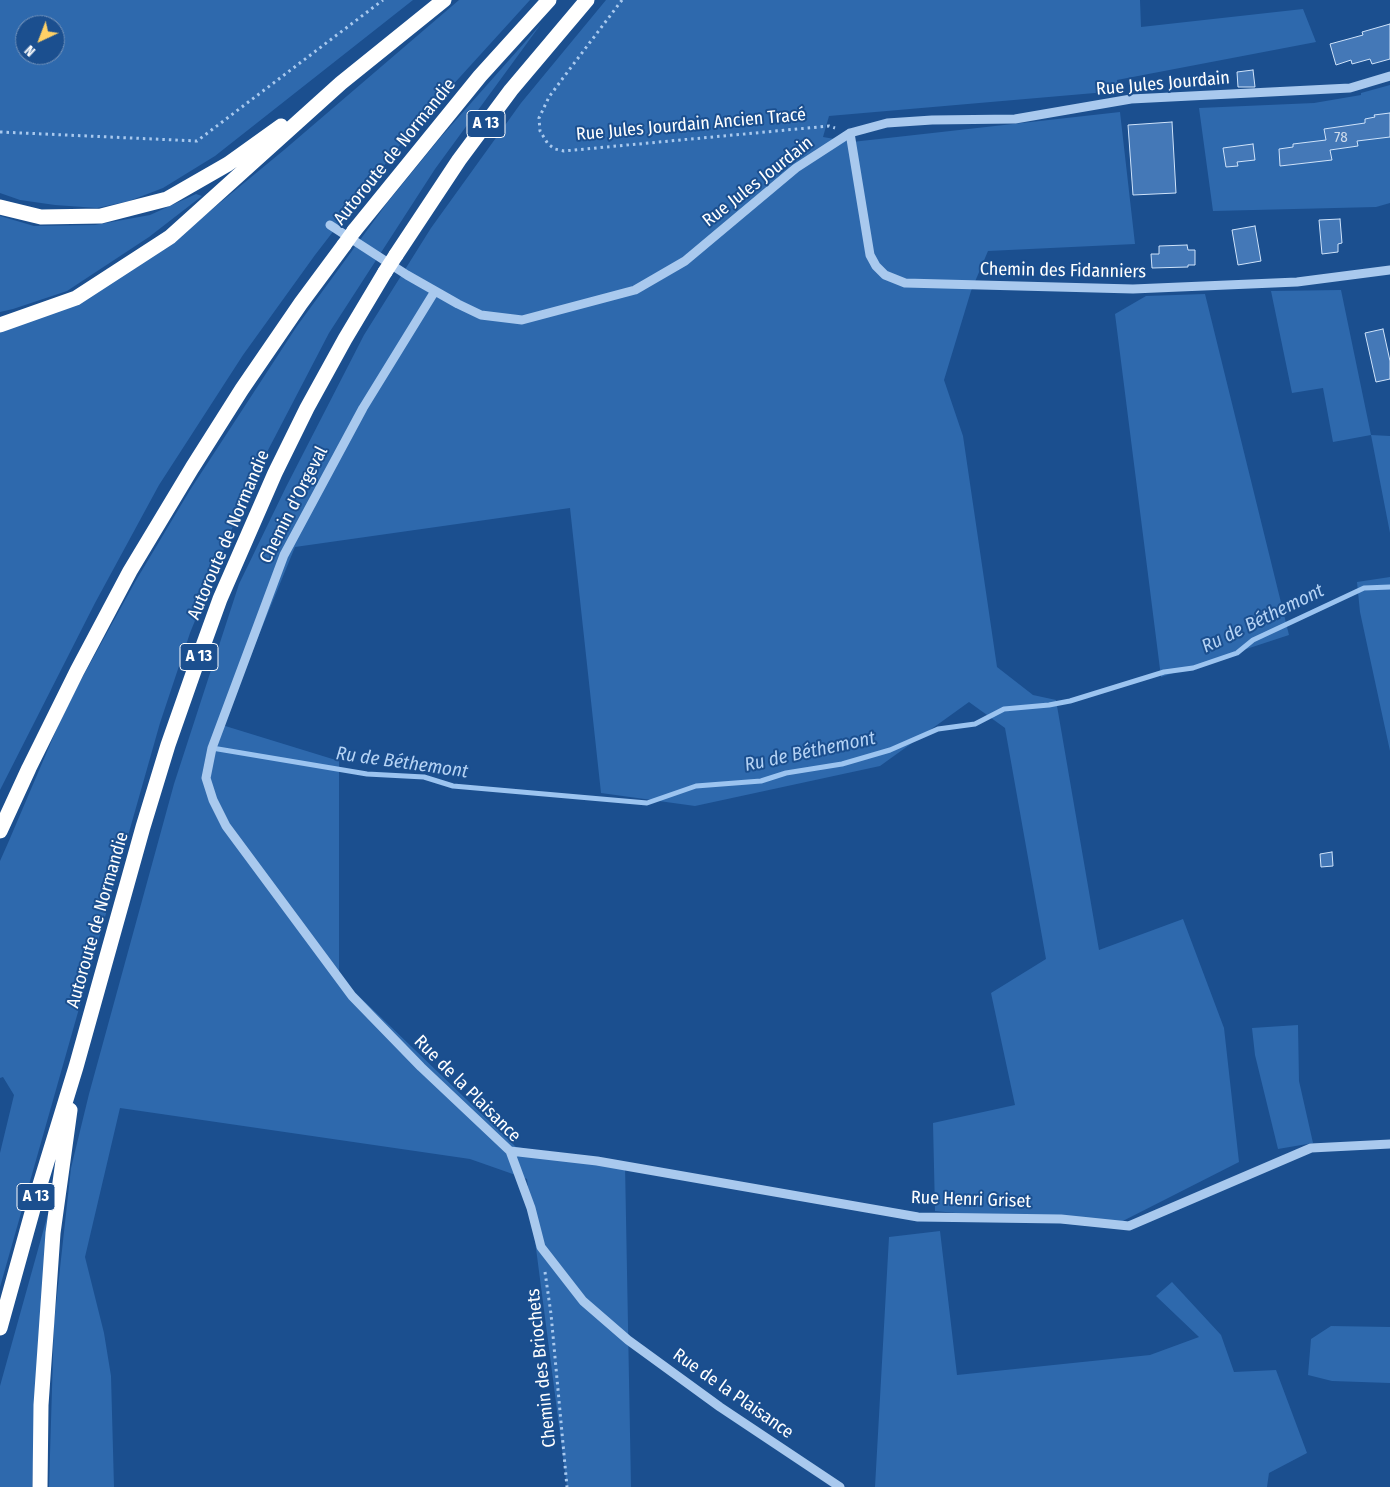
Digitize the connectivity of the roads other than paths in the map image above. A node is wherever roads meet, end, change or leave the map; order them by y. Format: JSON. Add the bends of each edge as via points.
{"nodes":[{"id":1,"x":444,"y":0,"type":"edge"},
{"id":2,"x":549,"y":0,"type":"edge"},
{"id":3,"x":587,"y":0,"type":"edge"},
{"id":4,"x":1390,"y":76,"type":"edge"},
{"id":5,"x":341,"y":83,"type":"junction"},
{"id":6,"x":850,"y":133,"type":"junction"},
{"id":7,"x":0,"y":207,"type":"edge"},
{"id":8,"x":330,"y":225,"type":"dead end"},
{"id":9,"x":1390,"y":270,"type":"edge"},
{"id":10,"x":435,"y":291,"type":"junction"},
{"id":11,"x":0,"y":325,"type":"edge"},
{"id":12,"x":212,"y":748,"type":"joint"},
{"id":13,"x":0,"y":831,"type":"edge"},
{"id":14,"x":76,"y":1067,"type":"junction"},
{"id":15,"x":1390,"y":1144,"type":"edge"},
{"id":16,"x":510,"y":1151,"type":"junction"},
{"id":17,"x":0,"y":1328,"type":"edge"},
{"id":18,"x":40,"y":1487,"type":"edge"},
{"id":19,"x":840,"y":1487,"type":"edge"}],
"edges":[{"from":1,"to":5,"type":"highway"},
{"from":2,"to":13,"type":"highway","name":"Autoroute de Normandie","number":"A 13","bridge":true,"via":[[480,76],[354,231],[242,389],[130,571],[28,768]]},
{"from":3,"to":14,"type":"highway","name":"Autoroute de Normandie","number":"A 13","bridge":true,"via":[[511,90],[459,160],[396,255],[307,408],[267,490],[220,599],[168,746]]},
{"from":4,"to":6,"type":"street","name":"Rue Jules Jourdain","via":[[1350,88],[1131,99],[1015,119],[887,123]]},
{"from":5,"to":7,"type":"highway","via":[[228,164],[167,199],[101,216],[41,217]]},
{"from":5,"to":11,"type":"highway","via":[[170,237],[76,298]]},
{"from":6,"to":9,"type":"street","name":"Chemin des Fidanniers","via":[[870,255],[885,276],[905,283],[1133,289],[1298,282]]},
{"from":6,"to":10,"type":"street","name":"Rue Jules Jourdain","via":[[796,168],[684,261],[635,290],[522,320],[480,315]]},
{"from":8,"to":10,"type":"street","name":"Rue Jules Jourdain"},
{"from":10,"to":12,"type":"street","name":"Chemin d'Orgeval","via":[[363,408],[284,555]]},
{"from":12,"to":16,"type":"street","name":"Rue de la Plaisance","via":[[206,778],[226,826],[352,996]]},
{"from":14,"to":17,"type":"highway","name":"Autoroute de Normandie","number":"A 13"},
{"from":14,"to":18,"type":"highway","via":[[53,1233],[41,1405]]},
{"from":15,"to":16,"type":"street","name":"Rue Henri Griset","via":[[1311,1148],[1128,1226],[1060,1219],[918,1217],[597,1161]]},
{"from":16,"to":19,"type":"street","name":"Rue de la Plaisance","via":[[541,1247],[584,1301],[628,1340],[720,1407]]}]}
